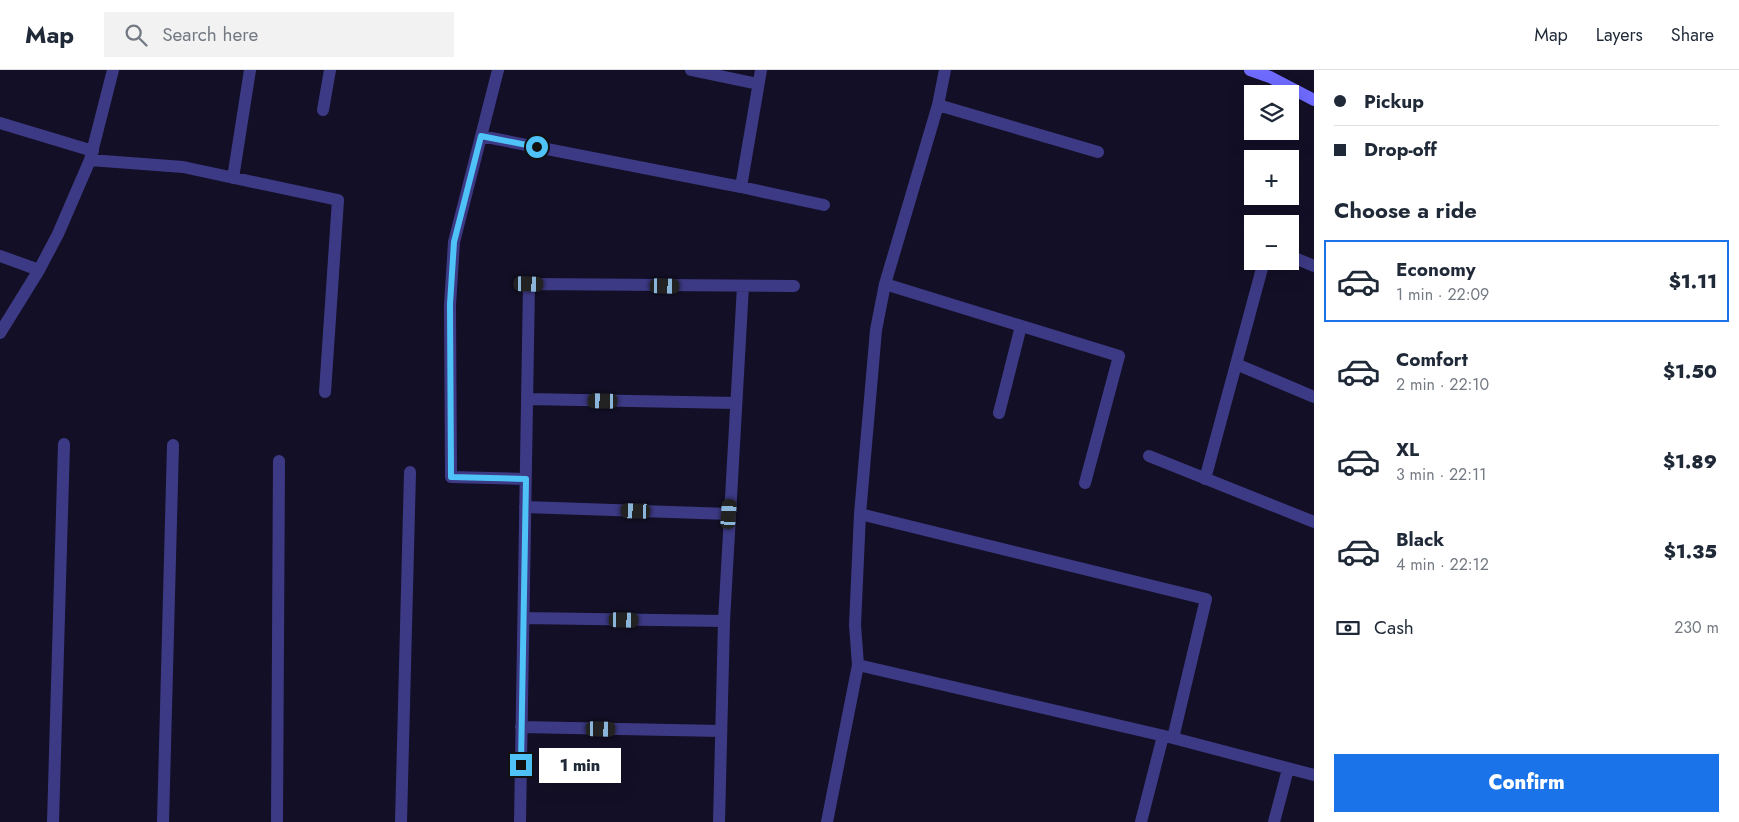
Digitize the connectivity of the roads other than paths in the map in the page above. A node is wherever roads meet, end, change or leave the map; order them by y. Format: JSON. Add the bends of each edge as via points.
{"nodes":[{"id":1,"x":113,"y":70,"type":"edge"},
{"id":2,"x":250,"y":70,"type":"edge"},
{"id":3,"x":330,"y":70,"type":"edge"},
{"id":4,"x":498,"y":70,"type":"edge"},
{"id":5,"x":691,"y":70,"type":"edge"},
{"id":6,"x":761,"y":70,"type":"edge"},
{"id":7,"x":944,"y":70,"type":"edge"},
{"id":8,"x":1250,"y":70,"type":"edge"},
{"id":9,"x":1272,"y":74,"type":"edge"},
{"id":10,"x":758,"y":84,"type":"junction"},
{"id":11,"x":1314,"y":100,"type":"edge"},
{"id":12,"x":938,"y":105,"type":"junction"},
{"id":13,"x":323,"y":110,"type":"dead end"},
{"id":14,"x":0,"y":122,"type":"edge"},
{"id":15,"x":481,"y":136,"type":"junction"},
{"id":16,"x":1098,"y":152,"type":"dead end"},
{"id":17,"x":91,"y":156,"type":"junction"},
{"id":18,"x":233,"y":178,"type":"junction"},
{"id":19,"x":741,"y":187,"type":"junction"},
{"id":20,"x":824,"y":205,"type":"dead end"},
{"id":21,"x":0,"y":256,"type":"edge"},
{"id":22,"x":1299,"y":260,"type":"edge"},
{"id":23,"x":1314,"y":266,"type":"edge"},
{"id":24,"x":39,"y":270,"type":"junction"},
{"id":25,"x":1262,"y":270,"type":"edge"},
{"id":26,"x":885,"y":284,"type":"junction"},
{"id":27,"x":743,"y":286,"type":"junction"},
{"id":28,"x":794,"y":286,"type":"dead end"},
{"id":29,"x":1021,"y":326,"type":"junction"},
{"id":30,"x":0,"y":333,"type":"edge"},
{"id":31,"x":1236,"y":364,"type":"junction"},
{"id":32,"x":325,"y":392,"type":"dead end"},
{"id":33,"x":1314,"y":397,"type":"edge"},
{"id":34,"x":527,"y":399,"type":"junction"},
{"id":35,"x":736,"y":404,"type":"junction"},
{"id":36,"x":999,"y":413,"type":"dead end"},
{"id":37,"x":64,"y":444,"type":"dead end"},
{"id":38,"x":173,"y":445,"type":"dead end"},
{"id":39,"x":1149,"y":456,"type":"dead end"},
{"id":40,"x":279,"y":461,"type":"dead end"},
{"id":41,"x":410,"y":472,"type":"dead end"},
{"id":42,"x":1205,"y":478,"type":"junction"},
{"id":43,"x":526,"y":479,"type":"junction"},
{"id":44,"x":1085,"y":483,"type":"dead end"},
{"id":45,"x":525,"y":507,"type":"junction"},
{"id":46,"x":729,"y":514,"type":"junction"},
{"id":47,"x":860,"y":514,"type":"junction"},
{"id":48,"x":1314,"y":522,"type":"edge"},
{"id":49,"x":524,"y":618,"type":"junction"},
{"id":50,"x":724,"y":621,"type":"junction"},
{"id":51,"x":858,"y":666,"type":"junction"},
{"id":52,"x":521,"y":727,"type":"junction"},
{"id":53,"x":720,"y":731,"type":"junction"},
{"id":54,"x":1168,"y":737,"type":"junction"},
{"id":55,"x":1288,"y":769,"type":"junction"},
{"id":56,"x":1314,"y":776,"type":"edge"},
{"id":57,"x":829,"y":821,"type":"edge"},
{"id":58,"x":53,"y":822,"type":"edge"},
{"id":59,"x":162,"y":822,"type":"edge"},
{"id":60,"x":277,"y":822,"type":"edge"},
{"id":61,"x":402,"y":822,"type":"edge"},
{"id":62,"x":520,"y":822,"type":"edge"},
{"id":63,"x":720,"y":822,"type":"edge"},
{"id":64,"x":1141,"y":822,"type":"edge"},
{"id":65,"x":1274,"y":822,"type":"edge"}],
"edges":[{"from":1,"to":17,"type":"street"},
{"from":2,"to":18,"type":"street"},
{"from":3,"to":13,"type":"street"},
{"from":4,"to":15,"type":"street"},
{"from":5,"to":10,"type":"street"},
{"from":6,"to":10,"type":"street"},
{"from":7,"to":12,"type":"street"},
{"from":8,"to":9,"type":"street"},
{"from":9,"to":11,"type":"street"},
{"from":10,"to":19,"type":"street"},
{"from":12,"to":16,"type":"street"},
{"from":12,"to":26,"type":"street"},
{"from":14,"to":17,"type":"street"},
{"from":15,"to":19,"type":"street"},
{"from":15,"to":43,"type":"street","via":[[454,242],[450,304],[451,477]]},
{"from":17,"to":18,"type":"street","via":[[183,167]]},
{"from":17,"to":24,"type":"street"},
{"from":18,"to":32,"type":"street","via":[[338,200]]},
{"from":19,"to":20,"type":"street"},
{"from":21,"to":24,"type":"street"},
{"from":22,"to":23,"type":"street"},
{"from":24,"to":30,"type":"street"},
{"from":25,"to":31,"type":"street"},
{"from":26,"to":29,"type":"street"},
{"from":26,"to":47,"type":"street","via":[[876,330]]},
{"from":27,"to":28,"type":"street"},
{"from":27,"to":34,"type":"street","via":[[529,284]]},
{"from":27,"to":35,"type":"street"},
{"from":29,"to":36,"type":"street"},
{"from":29,"to":44,"type":"street","via":[[1119,356]]},
{"from":31,"to":33,"type":"street"},
{"from":31,"to":42,"type":"street"},
{"from":34,"to":35,"type":"street"},
{"from":34,"to":43,"type":"street"},
{"from":35,"to":46,"type":"street"},
{"from":37,"to":58,"type":"street"},
{"from":38,"to":59,"type":"street"},
{"from":39,"to":42,"type":"street"},
{"from":40,"to":60,"type":"street"},
{"from":41,"to":61,"type":"street"},
{"from":42,"to":48,"type":"street"},
{"from":43,"to":45,"type":"street"},
{"from":45,"to":46,"type":"street"},
{"from":45,"to":49,"type":"street"},
{"from":46,"to":50,"type":"street"},
{"from":47,"to":51,"type":"street","via":[[855,625]]},
{"from":47,"to":54,"type":"street","via":[[1206,599]]},
{"from":49,"to":50,"type":"street"},
{"from":49,"to":52,"type":"street"},
{"from":50,"to":53,"type":"street"},
{"from":51,"to":54,"type":"street"},
{"from":51,"to":57,"type":"street"},
{"from":52,"to":53,"type":"street"},
{"from":52,"to":62,"type":"street"},
{"from":53,"to":63,"type":"street"},
{"from":54,"to":55,"type":"street"},
{"from":54,"to":64,"type":"street"},
{"from":55,"to":56,"type":"street"},
{"from":55,"to":65,"type":"street"}]}
